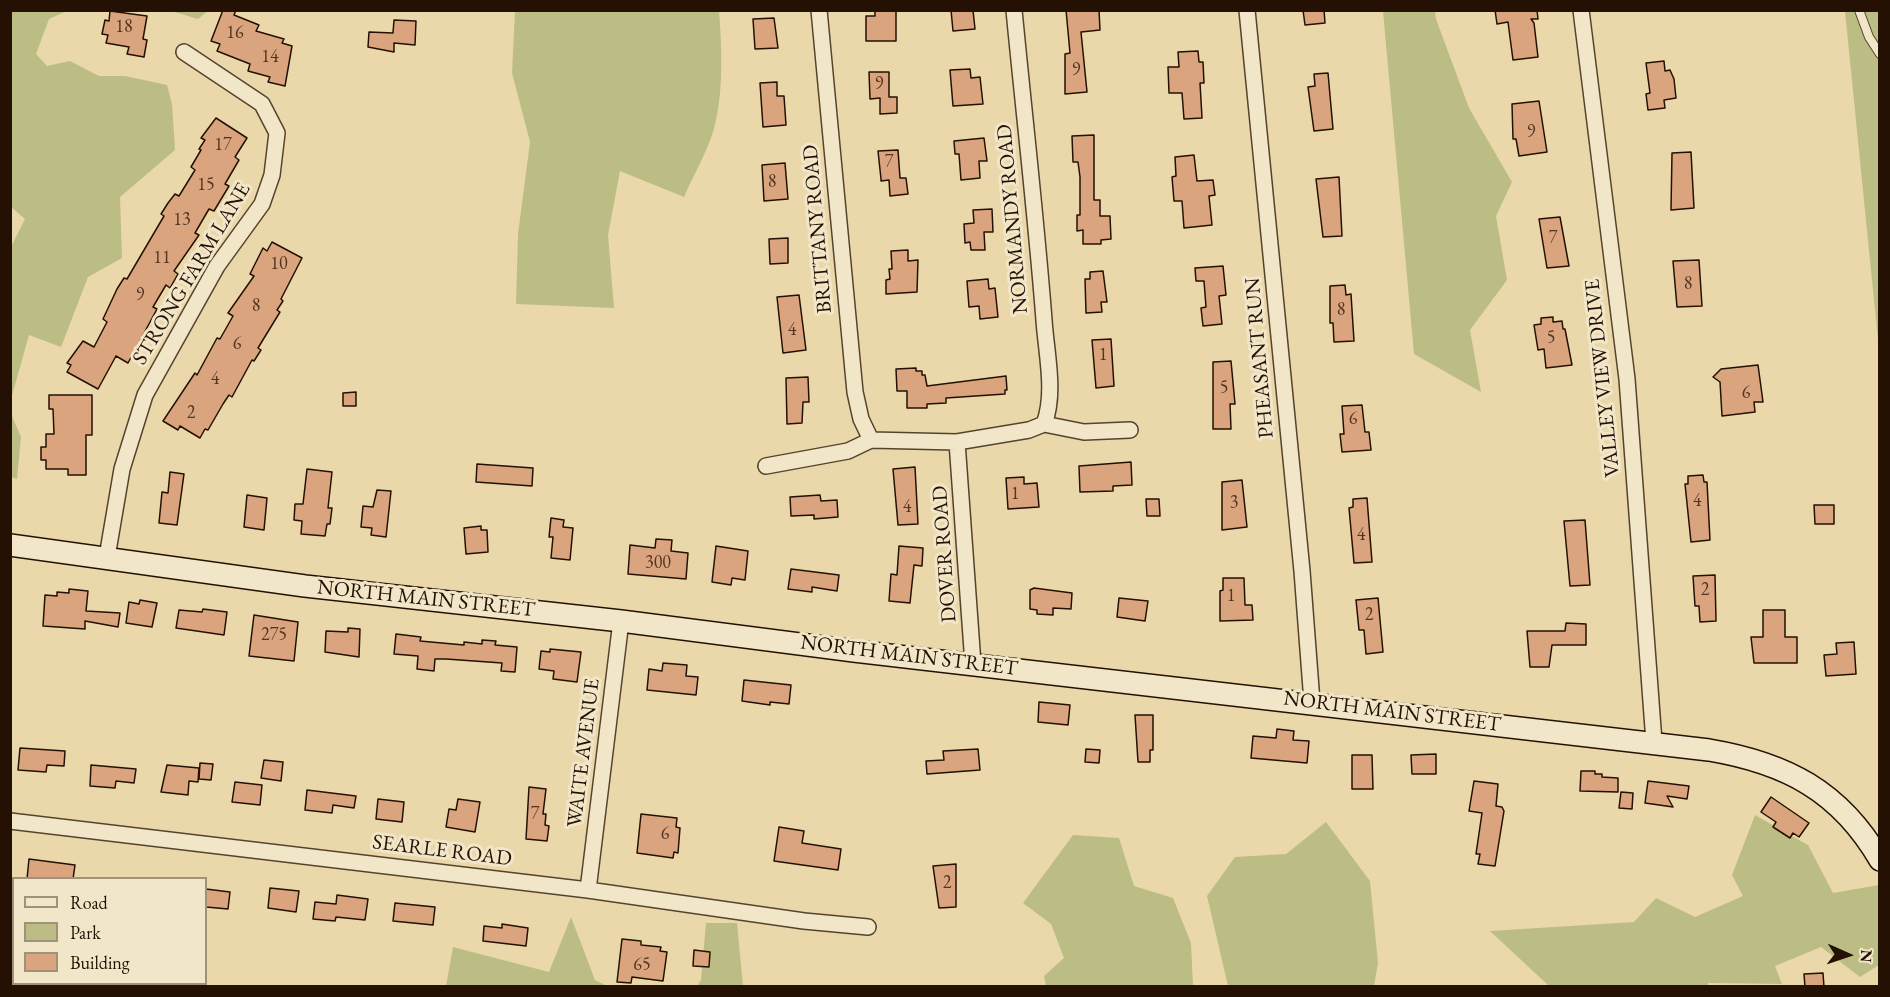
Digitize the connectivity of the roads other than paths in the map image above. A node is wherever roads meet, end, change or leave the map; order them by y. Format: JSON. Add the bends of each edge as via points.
{"nodes":[{"id":1,"x":819,"y":10,"type":"edge"},
{"id":2,"x":1014,"y":10,"type":"edge"},
{"id":3,"x":1247,"y":10,"type":"edge"},
{"id":4,"x":1581,"y":10,"type":"edge"},
{"id":5,"x":1859,"y":10,"type":"edge"},
{"id":6,"x":184,"y":52,"type":"dead end"},
{"id":7,"x":1880,"y":54,"type":"edge"},
{"id":8,"x":1044,"y":424,"type":"junction"},
{"id":9,"x":1130,"y":430,"type":"dead end"},
{"id":10,"x":871,"y":440,"type":"junction"},
{"id":11,"x":957,"y":442,"type":"junction"},
{"id":12,"x":766,"y":465,"type":"dead end"},
{"id":13,"x":10,"y":545,"type":"edge"},
{"id":14,"x":107,"y":557,"type":"junction"},
{"id":15,"x":621,"y":621,"type":"junction"},
{"id":16,"x":973,"y":664,"type":"junction"},
{"id":17,"x":1312,"y":702,"type":"junction"},
{"id":18,"x":1654,"y":742,"type":"junction"},
{"id":19,"x":10,"y":821,"type":"edge"},
{"id":20,"x":1880,"y":860,"type":"edge"},
{"id":21,"x":588,"y":890,"type":"junction"},
{"id":22,"x":868,"y":927,"type":"dead end"}],
"edges":[{"from":1,"to":10,"type":"street","name":"BRITTANY ROAD","via":[[855,392]]},
{"from":2,"to":8,"type":"street","name":"NORMANDY ROAD","via":[[1044,323],[1049,392],[1049,412]]},
{"from":3,"to":17,"type":"street","name":"PHEASANT RUN"},
{"from":4,"to":18,"type":"street","name":"VALLEY VIEW DRIVE","via":[[1627,379]]},
{"from":5,"to":7,"type":"lane"},
{"from":6,"to":14,"type":"street","name":"STRONG FARM LANE","via":[[262,104],[277,133],[272,176],[262,204],[217,266],[145,395],[122,470]]},
{"from":8,"to":9,"type":"street","via":[[1084,432]]},
{"from":8,"to":11,"type":"street"},
{"from":10,"to":11,"type":"street"},
{"from":10,"to":12,"type":"street","via":[[848,451]]},
{"from":11,"to":16,"type":"street","name":"DOVER ROAD"},
{"from":13,"to":14,"type":"street","name":"NORTH MAIN STREET"},
{"from":14,"to":15,"type":"street","name":"NORTH MAIN STREET","via":[[305,586]]},
{"from":15,"to":16,"type":"street","name":"NORTH MAIN STREET"},
{"from":15,"to":21,"type":"street","name":"WAITE AVENUE"},
{"from":16,"to":17,"type":"street","name":"NORTH MAIN STREET"},
{"from":17,"to":18,"type":"street","name":"NORTH MAIN STREET","via":[[1455,722]]},
{"from":18,"to":20,"type":"street","name":"NORTH MAIN STREET","via":[[1749,758],[1804,780],[1837,804]]},
{"from":19,"to":21,"type":"street","name":"SEARLE ROAD"},
{"from":21,"to":22,"type":"street","name":"SEARLE ROAD"}]}
